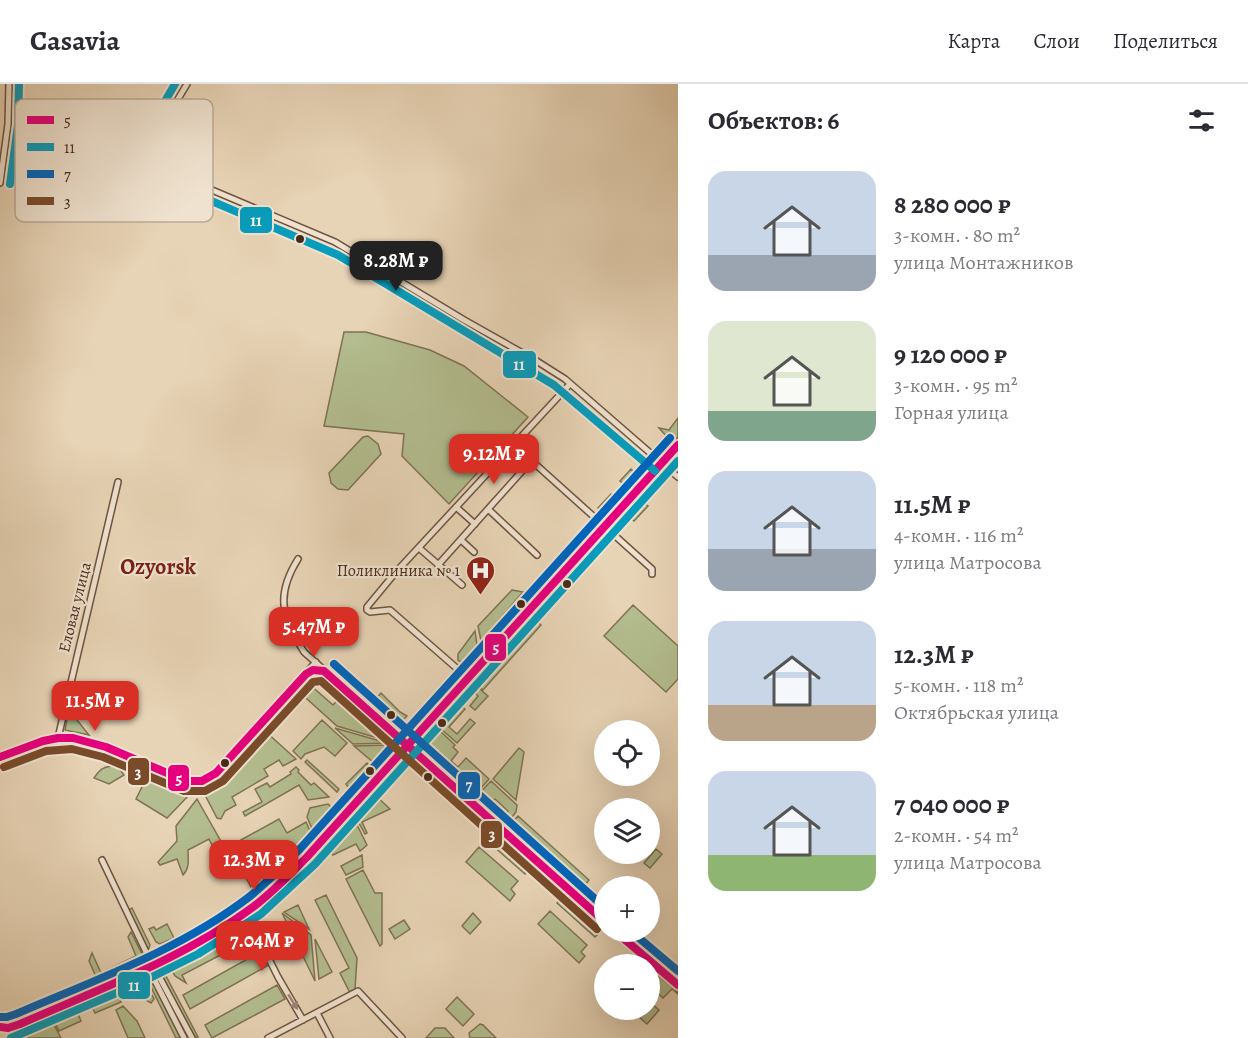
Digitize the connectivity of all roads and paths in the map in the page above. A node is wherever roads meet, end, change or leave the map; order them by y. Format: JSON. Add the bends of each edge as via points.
{"nodes":[{"id":1,"x":9,"y":84,"type":"edge"},
{"id":2,"x":187,"y":84,"type":"edge"},
{"id":3,"x":178,"y":99,"type":"edge"},
{"id":4,"x":3,"y":136,"type":"edge"},
{"id":5,"x":0,"y":183,"type":"edge"},
{"id":6,"x":213,"y":191,"type":"edge"},
{"id":7,"x":570,"y":384,"type":"junction"},
{"id":8,"x":513,"y":444,"type":"junction"},
{"id":9,"x":678,"y":445,"type":"edge"},
{"id":10,"x":531,"y":461,"type":"junction"},
{"id":11,"x":662,"y":463,"type":"junction"},
{"id":12,"x":678,"y":477,"type":"edge"},
{"id":13,"x":118,"y":482,"type":"dead end"},
{"id":14,"x":456,"y":507,"type":"junction"},
{"id":15,"x":488,"y":509,"type":"junction"},
{"id":16,"x":475,"y":524,"type":"junction"},
{"id":17,"x":603,"y":527,"type":"junction"},
{"id":18,"x":460,"y":540,"type":"junction"},
{"id":19,"x":419,"y":548,"type":"junction"},
{"id":20,"x":474,"y":552,"type":"dead end"},
{"id":21,"x":537,"y":555,"type":"dead end"},
{"id":22,"x":298,"y":559,"type":"dead end"},
{"id":23,"x":438,"y":565,"type":"junction"},
{"id":24,"x":652,"y":574,"type":"dead end"},
{"id":25,"x":462,"y":585,"type":"dead end"},
{"id":26,"x":316,"y":662,"type":"junction"},
{"id":27,"x":327,"y":672,"type":"junction"},
{"id":28,"x":306,"y":674,"type":"junction"},
{"id":29,"x":468,"y":678,"type":"junction"},
{"id":30,"x":58,"y":738,"type":"junction"},
{"id":31,"x":408,"y":745,"type":"junction"},
{"id":32,"x":0,"y":757,"type":"edge"},
{"id":33,"x":102,"y":860,"type":"dead end"},
{"id":34,"x":594,"y":912,"type":"edge"},
{"id":35,"x":246,"y":913,"type":"junction"},
{"id":36,"x":628,"y":942,"type":"edge"},
{"id":37,"x":152,"y":966,"type":"junction"},
{"id":38,"x":678,"y":985,"type":"edge"},
{"id":39,"x":317,"y":1013,"type":"junction"},
{"id":40,"x":303,"y":1020,"type":"junction"},
{"id":41,"x":1,"y":1028,"type":"edge"},
{"id":42,"x":0,"y":1036,"type":"edge"},
{"id":43,"x":184,"y":1038,"type":"edge"},
{"id":44,"x":192,"y":1038,"type":"edge"},
{"id":45,"x":268,"y":1038,"type":"edge"},
{"id":46,"x":330,"y":1038,"type":"edge"},
{"id":47,"x":402,"y":1038,"type":"edge"}],
"edges":[{"from":1,"to":4,"type":"street"},
{"from":2,"to":3,"type":"street"},
{"from":4,"to":5,"type":"street"},
{"from":6,"to":7,"type":"street","via":[[343,246]]},
{"from":7,"to":8,"type":"street"},
{"from":7,"to":11,"type":"street"},
{"from":8,"to":10,"type":"street"},
{"from":8,"to":14,"type":"street"},
{"from":9,"to":11,"type":"street"},
{"from":10,"to":15,"type":"street"},
{"from":10,"to":17,"type":"street"},
{"from":11,"to":12,"type":"street"},
{"from":11,"to":17,"type":"street"},
{"from":13,"to":30,"type":"street","name":"Еловая улица"},
{"from":14,"to":16,"type":"street"},
{"from":14,"to":19,"type":"street"},
{"from":15,"to":16,"type":"street"},
{"from":15,"to":21,"type":"street"},
{"from":16,"to":18,"type":"street"},
{"from":17,"to":24,"type":"street","via":[[652,569]]},
{"from":17,"to":29,"type":"street"},
{"from":18,"to":20,"type":"street"},
{"from":18,"to":23,"type":"street"},
{"from":19,"to":23,"type":"street"},
{"from":19,"to":29,"type":"street","via":[[378,593],[367,607],[368,612],[390,610]]},
{"from":22,"to":26,"type":"street","via":[[288,575],[283,597],[285,614],[304,652]]},
{"from":23,"to":25,"type":"street"},
{"from":26,"to":27,"type":"street"},
{"from":26,"to":28,"type":"street"},
{"from":27,"to":28,"type":"street","via":[[318,669]]},
{"from":27,"to":31,"type":"street"},
{"from":28,"to":30,"type":"street","via":[[216,773],[204,781],[191,783],[101,746]]},
{"from":29,"to":31,"type":"street"},
{"from":30,"to":32,"type":"street"},
{"from":31,"to":34,"type":"street"},
{"from":31,"to":35,"type":"street","via":[[307,857]]},
{"from":33,"to":37,"type":"street"},
{"from":35,"to":37,"type":"street"},
{"from":35,"to":40,"type":"street","one_way":true},
{"from":36,"to":38,"type":"street"},
{"from":37,"to":41,"type":"street","via":[[20,1024]]},
{"from":37,"to":43,"type":"street","via":[[154,979]]},
{"from":37,"to":44,"type":"street"},
{"from":39,"to":40,"type":"street"},
{"from":39,"to":46,"type":"street"},
{"from":39,"to":47,"type":"street","via":[[358,992]]},
{"from":40,"to":45,"type":"street"},
{"from":41,"to":42,"type":"street"}]}
